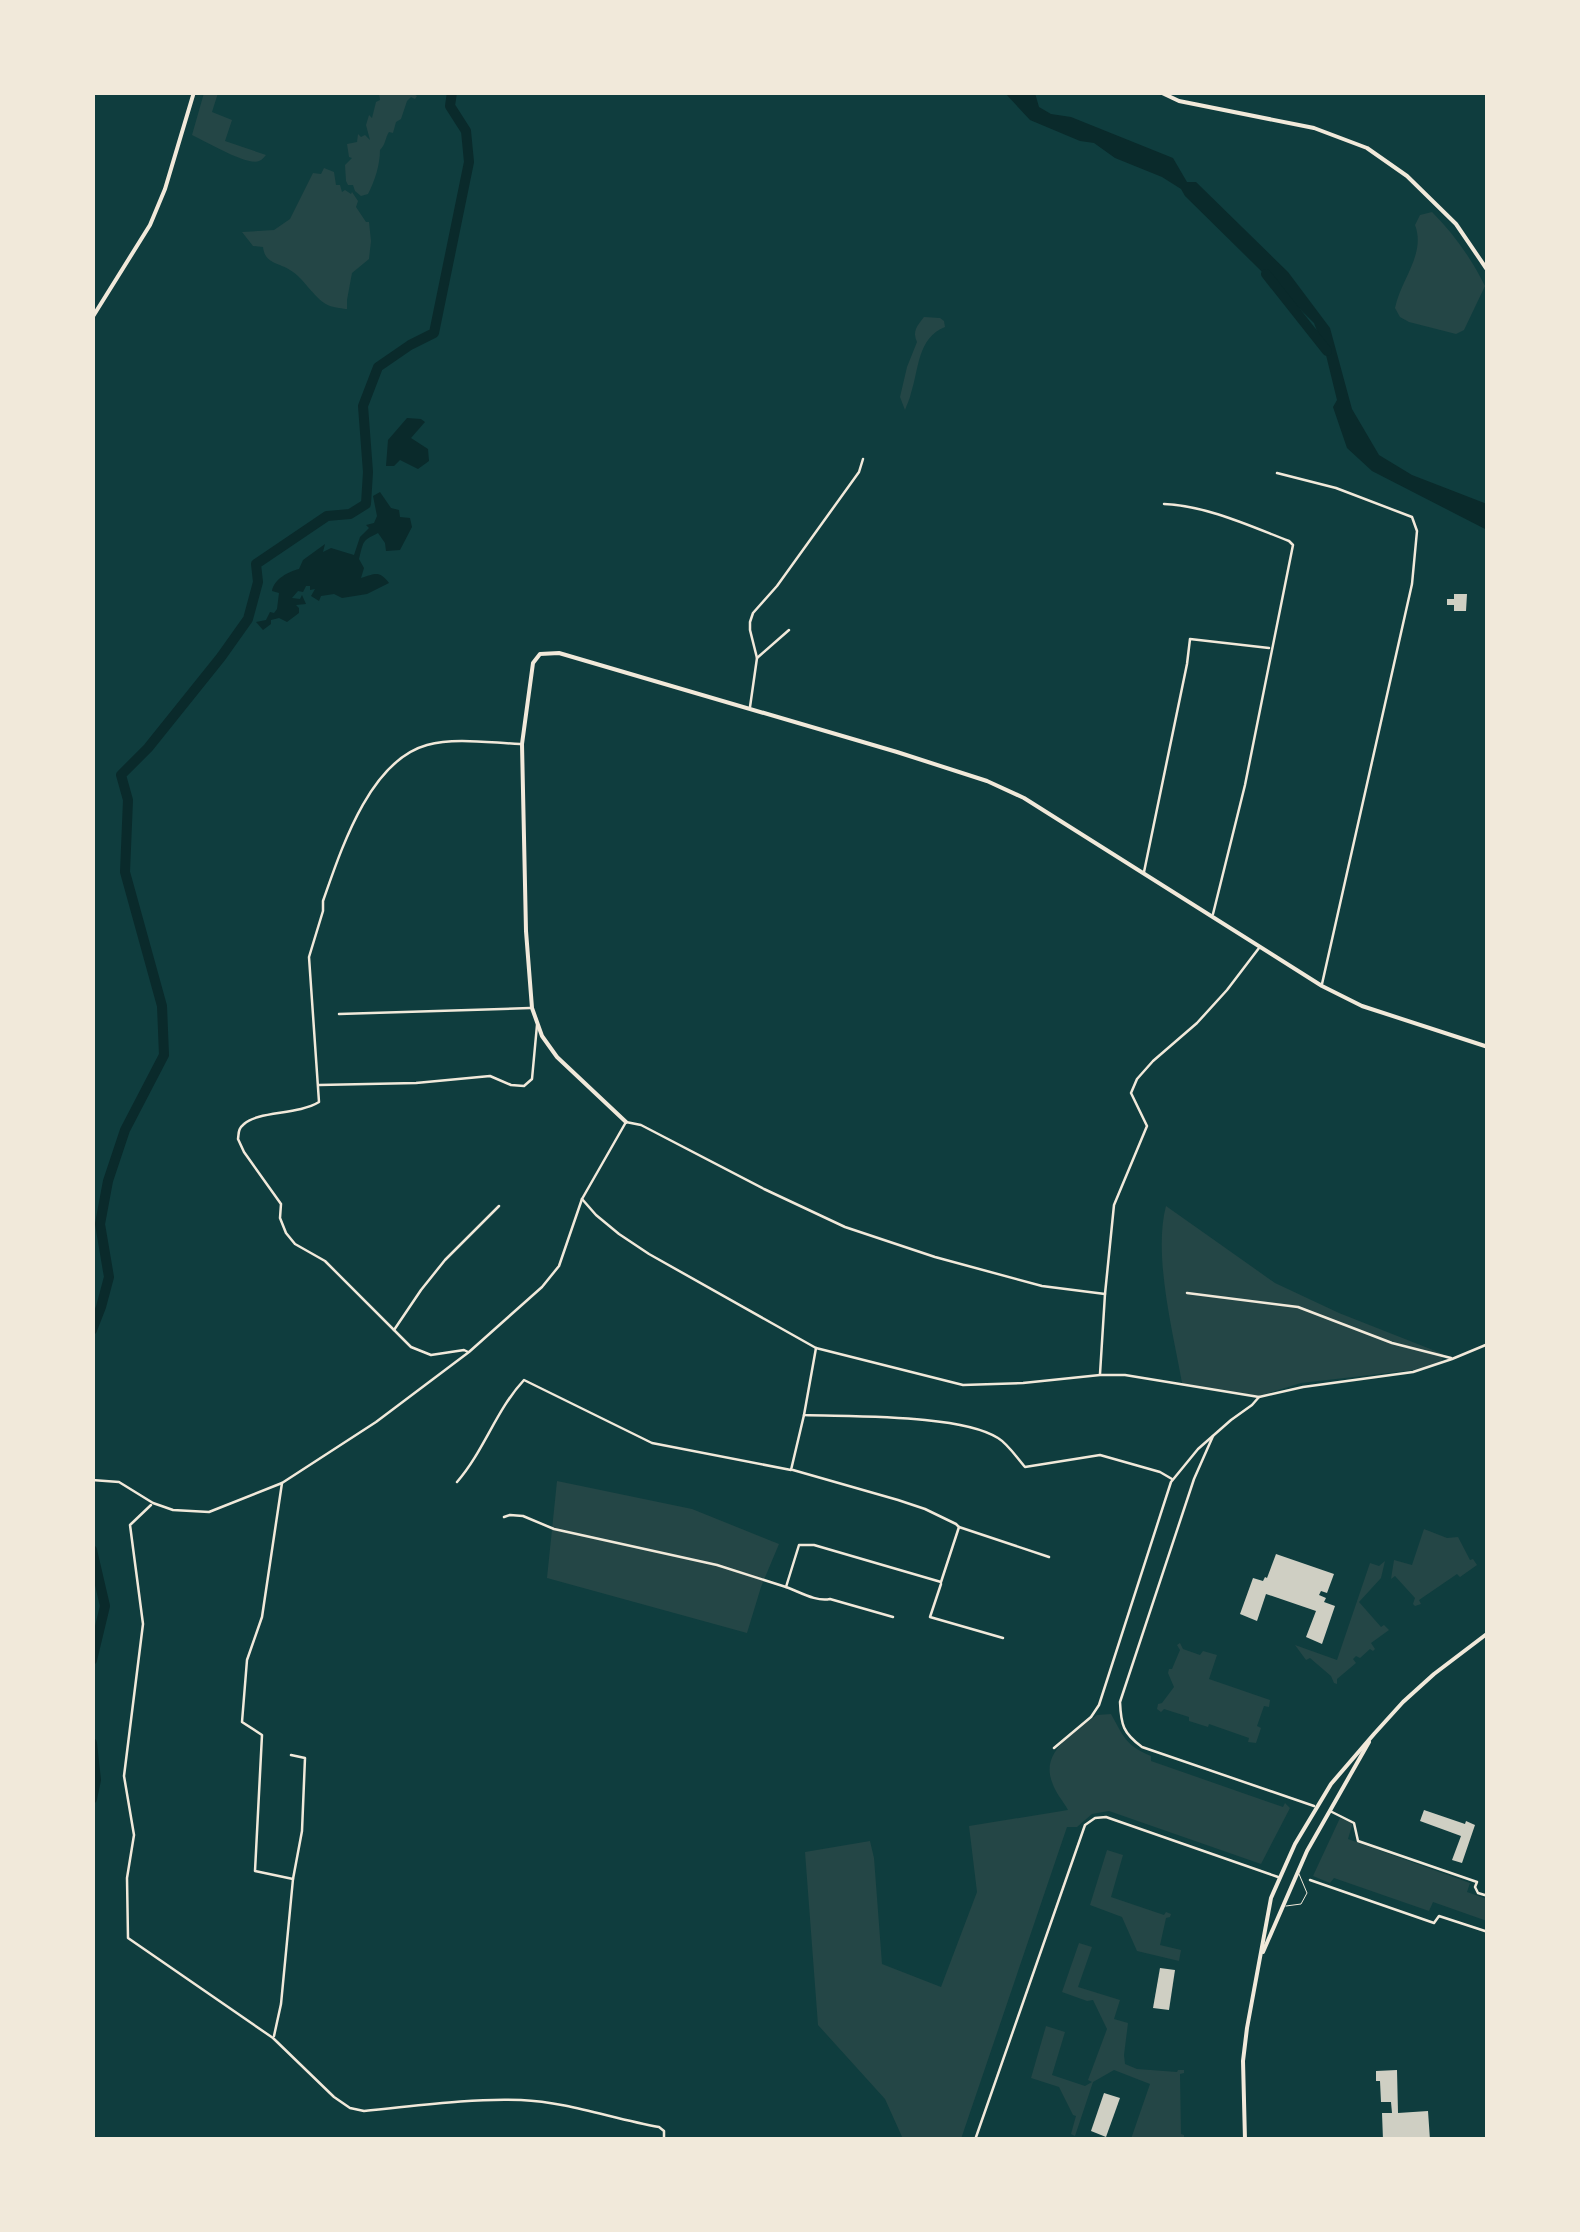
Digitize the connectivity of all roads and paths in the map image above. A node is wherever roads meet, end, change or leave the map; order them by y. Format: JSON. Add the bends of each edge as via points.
{"nodes":[{"id":1,"x":194,"y":92,"type":"edge"},
{"id":2,"x":1160,"y":92,"type":"edge"},
{"id":3,"x":1488,"y":271,"type":"edge"},
{"id":4,"x":92,"y":318,"type":"edge"},
{"id":5,"x":863,"y":459,"type":"dead end"},
{"id":6,"x":1277,"y":473,"type":"dead end"},
{"id":7,"x":1164,"y":504,"type":"dead end"},
{"id":8,"x":789,"y":630,"type":"dead end"},
{"id":9,"x":1272,"y":648,"type":"junction"},
{"id":10,"x":757,"y":658,"type":"junction"},
{"id":11,"x":750,"y":708,"type":"junction"},
{"id":12,"x":522,"y":744,"type":"junction"},
{"id":13,"x":1144,"y":874,"type":"junction"},
{"id":14,"x":1212,"y":916,"type":"junction"},
{"id":15,"x":1260,"y":947,"type":"junction"},
{"id":16,"x":1322,"y":986,"type":"junction"},
{"id":17,"x":532,"y":1008,"type":"junction"},
{"id":18,"x":339,"y":1014,"type":"dead end"},
{"id":19,"x":537,"y":1024,"type":"junction"},
{"id":20,"x":1488,"y":1048,"type":"edge"},
{"id":21,"x":317,"y":1085,"type":"junction"},
{"id":22,"x":626,"y":1122,"type":"junction"},
{"id":23,"x":582,"y":1198,"type":"junction"},
{"id":24,"x":499,"y":1206,"type":"dead end"},
{"id":25,"x":1187,"y":1293,"type":"dead end"},
{"id":26,"x":1104,"y":1294,"type":"junction"},
{"id":27,"x":393,"y":1332,"type":"junction"},
{"id":28,"x":1488,"y":1344,"type":"edge"},
{"id":29,"x":816,"y":1348,"type":"junction"},
{"id":30,"x":468,"y":1352,"type":"junction"},
{"id":31,"x":1452,"y":1359,"type":"junction"},
{"id":32,"x":1100,"y":1375,"type":"junction"},
{"id":33,"x":1259,"y":1398,"type":"junction"},
{"id":34,"x":804,"y":1415,"type":"junction"},
{"id":35,"x":1214,"y":1435,"type":"junction"},
{"id":36,"x":791,"y":1470,"type":"junction"},
{"id":37,"x":1173,"y":1479,"type":"junction"},
{"id":38,"x":93,"y":1480,"type":"edge"},
{"id":39,"x":457,"y":1482,"type":"dead end"},
{"id":40,"x":282,"y":1483,"type":"junction"},
{"id":41,"x":153,"y":1503,"type":"junction"},
{"id":42,"x":504,"y":1518,"type":"dead end"},
{"id":43,"x":959,"y":1528,"type":"junction"},
{"id":44,"x":1050,"y":1557,"type":"dead end"},
{"id":45,"x":942,"y":1582,"type":"junction"},
{"id":46,"x":786,"y":1587,"type":"junction"},
{"id":47,"x":893,"y":1617,"type":"dead end"},
{"id":48,"x":1488,"y":1633,"type":"edge"},
{"id":49,"x":1003,"y":1638,"type":"dead end"},
{"id":50,"x":1374,"y":1734,"type":"junction"},
{"id":51,"x":1054,"y":1748,"type":"dead end"},
{"id":52,"x":291,"y":1754,"type":"dead end"},
{"id":53,"x":1331,"y":1784,"type":"junction"},
{"id":54,"x":1341,"y":1789,"type":"junction"},
{"id":55,"x":1315,"y":1807,"type":"junction"},
{"id":56,"x":1328,"y":1810,"type":"junction"},
{"id":57,"x":1298,"y":1871,"type":"junction"},
{"id":58,"x":1280,"y":1877,"type":"junction"},
{"id":59,"x":293,"y":1879,"type":"junction"},
{"id":60,"x":1310,"y":1880,"type":"dead end"},
{"id":61,"x":1488,"y":1896,"type":"edge"},
{"id":62,"x":1271,"y":1898,"type":"junction"},
{"id":63,"x":1284,"y":1906,"type":"junction"},
{"id":64,"x":1488,"y":1932,"type":"edge"},
{"id":65,"x":1259,"y":1961,"type":"junction"},
{"id":66,"x":273,"y":2038,"type":"junction"},
{"id":67,"x":664,"y":2140,"type":"edge"},
{"id":68,"x":975,"y":2140,"type":"edge"},
{"id":69,"x":1245,"y":2140,"type":"edge"}],
"edges":[{"from":1,"to":4,"type":"street","via":[[150,226]]},
{"from":2,"to":3,"type":"street","via":[[1179,102],[1314,128],[1366,148],[1407,176],[1456,224]]},
{"from":5,"to":10,"type":"street","via":[[754,613],[750,630]]},
{"from":6,"to":16,"type":"street","via":[[1412,517],[1417,531],[1412,584]]},
{"from":7,"to":9,"type":"street","via":[[1230,518],[1293,546]]},
{"from":8,"to":10,"type":"street"},
{"from":9,"to":13,"type":"street","via":[[1190,640]]},
{"from":9,"to":14,"type":"street"},
{"from":10,"to":11,"type":"street"},
{"from":11,"to":12,"type":"street","via":[[559,653],[540,654],[533,663]]},
{"from":11,"to":13,"type":"street","via":[[1000,786]]},
{"from":12,"to":17,"type":"street"},
{"from":12,"to":21,"type":"street","via":[[450,742],[411,750],[363,802],[323,901],[309,957]]},
{"from":13,"to":14,"type":"street"},
{"from":14,"to":15,"type":"street"},
{"from":15,"to":16,"type":"street"},
{"from":15,"to":26,"type":"street","via":[[1197,1023],[1136,1079],[1131,1093],[1147,1126],[1114,1205]]},
{"from":16,"to":20,"type":"street"},
{"from":17,"to":18,"type":"street"},
{"from":17,"to":19,"type":"street"},
{"from":19,"to":21,"type":"street","via":[[532,1079],[524,1086],[490,1076]]},
{"from":19,"to":22,"type":"street","via":[[557,1057]]},
{"from":21,"to":27,"type":"street","via":[[319,1102],[255,1118],[242,1126],[238,1140],[281,1204],[286,1233],[326,1261]]},
{"from":22,"to":23,"type":"street"},
{"from":22,"to":26,"type":"street","via":[[845,1228],[1042,1286]]},
{"from":23,"to":29,"type":"street","via":[[647,1253]]},
{"from":23,"to":30,"type":"street","via":[[559,1266]]},
{"from":24,"to":27,"type":"street","via":[[445,1260]]},
{"from":25,"to":31,"type":"street","via":[[1298,1307]]},
{"from":26,"to":32,"type":"street"},
{"from":27,"to":30,"type":"street","via":[[424,1354]]},
{"from":28,"to":31,"type":"street"},
{"from":29,"to":32,"type":"street","via":[[963,1385]]},
{"from":29,"to":34,"type":"street"},
{"from":30,"to":40,"type":"street"},
{"from":31,"to":33,"type":"street","via":[[1413,1372]]},
{"from":32,"to":33,"type":"street"},
{"from":33,"to":35,"type":"street"},
{"from":34,"to":36,"type":"street"},
{"from":34,"to":37,"type":"street","via":[[964,1425],[1000,1438],[1025,1467],[1100,1455]]},
{"from":35,"to":37,"type":"street"},
{"from":35,"to":55,"type":"street","via":[[1120,1702],[1121,1721],[1142,1747]]},
{"from":36,"to":39,"type":"street","via":[[652,1443],[524,1380]]},
{"from":36,"to":43,"type":"street","via":[[911,1504]]},
{"from":37,"to":51,"type":"street","via":[[1098,1705]]},
{"from":38,"to":41,"type":"street","via":[[119,1482]]},
{"from":40,"to":41,"type":"street","via":[[209,1512]]},
{"from":40,"to":59,"type":"street","via":[[262,1616],[247,1660],[242,1722],[262,1736],[255,1872]]},
{"from":41,"to":66,"type":"street","via":[[130,1525],[143,1624],[124,1776],[134,1835],[126,1878],[128,1938]]},
{"from":42,"to":46,"type":"street","via":[[523,1516],[554,1530]]},
{"from":43,"to":44,"type":"street"},
{"from":43,"to":45,"type":"street"},
{"from":45,"to":46,"type":"street","via":[[800,1544]]},
{"from":45,"to":49,"type":"street","via":[[930,1618]]},
{"from":46,"to":47,"type":"street"},
{"from":48,"to":50,"type":"street","via":[[1434,1674]]},
{"from":50,"to":53,"type":"street"},
{"from":50,"to":54,"type":"street"},
{"from":52,"to":59,"type":"street","via":[[305,1758]]},
{"from":53,"to":54,"type":"street"},
{"from":53,"to":55,"type":"street"},
{"from":54,"to":56,"type":"street"},
{"from":55,"to":58,"type":"street"},
{"from":56,"to":57,"type":"street"},
{"from":56,"to":61,"type":"street","via":[[1354,1823],[1358,1841],[1477,1882],[1478,1893]]},
{"from":57,"to":63,"type":"street"},
{"from":57,"to":63,"type":"lane","via":[[1307,1893],[1301,1904]]},
{"from":58,"to":62,"type":"street"},
{"from":58,"to":68,"type":"street","via":[[1106,1817],[1085,1825]]},
{"from":59,"to":66,"type":"street"},
{"from":60,"to":64,"type":"street","via":[[1434,1923],[1439,1916]]},
{"from":62,"to":63,"type":"street"},
{"from":62,"to":65,"type":"street"},
{"from":63,"to":65,"type":"street"},
{"from":65,"to":69,"type":"street","via":[[1244,2044]]},
{"from":66,"to":67,"type":"street","via":[[350,2108],[520,2100],[659,2127]]}]}
